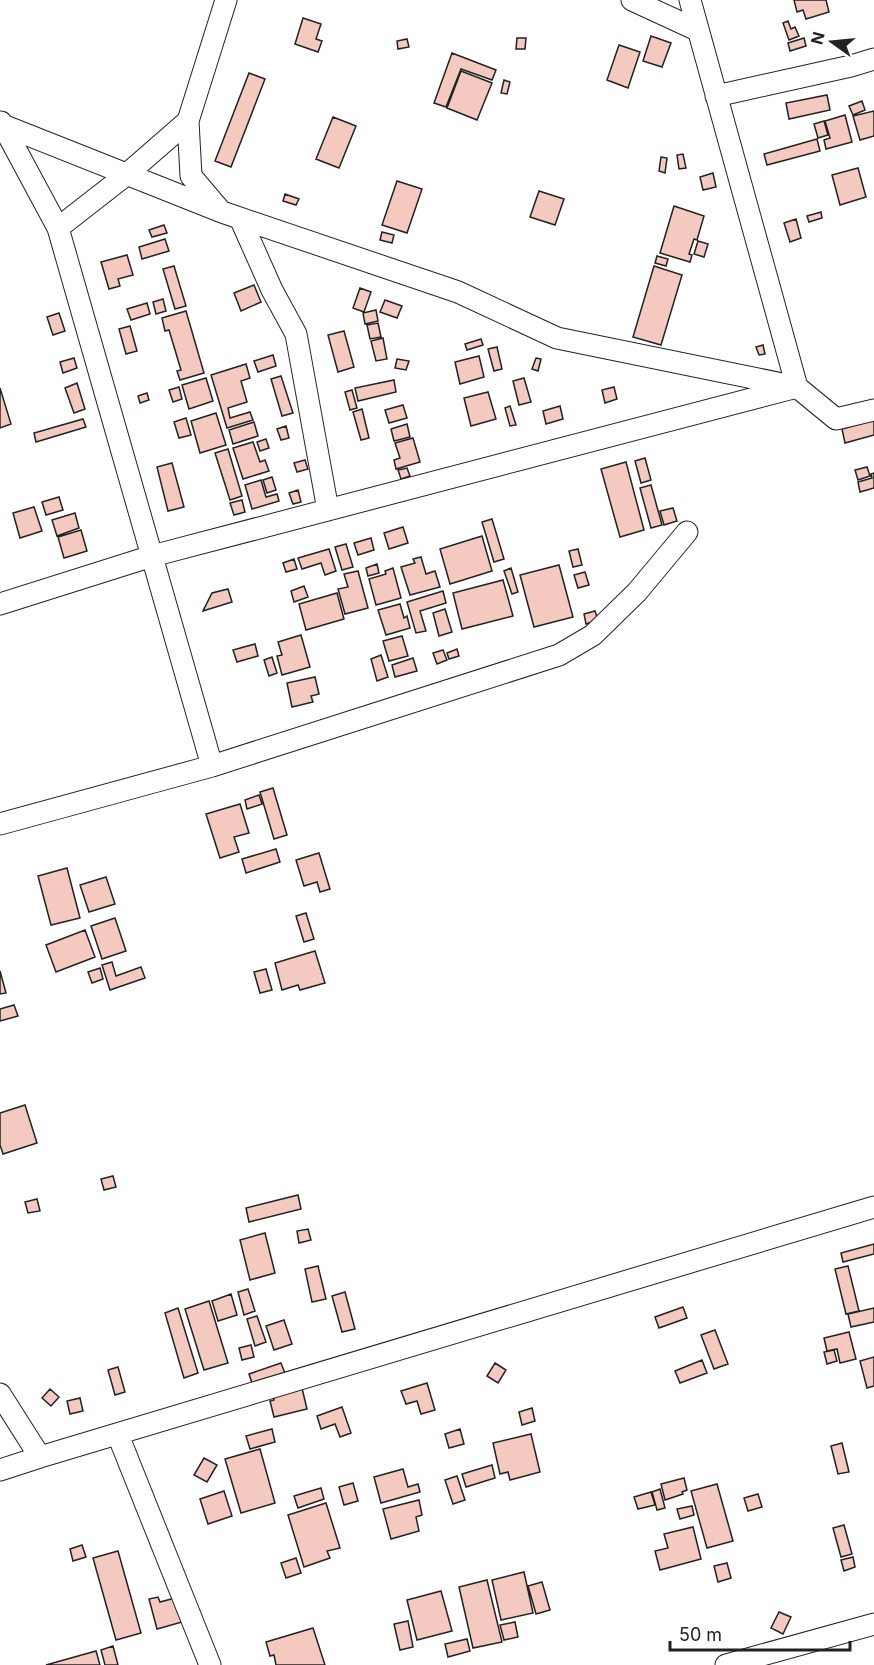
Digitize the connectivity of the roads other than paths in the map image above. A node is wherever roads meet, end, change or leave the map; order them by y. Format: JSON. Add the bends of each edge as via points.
{"nodes":[{"id":1,"x":226,"y":0,"type":"edge"},
{"id":2,"x":632,"y":0,"type":"edge"},
{"id":3,"x":690,"y":0,"type":"edge"},
{"id":4,"x":698,"y":30,"type":"junction"},
{"id":5,"x":874,"y":59,"type":"edge"},
{"id":6,"x":716,"y":96,"type":"junction"},
{"id":7,"x":188,"y":121,"type":"junction"},
{"id":8,"x":0,"y":122,"type":"edge"},
{"id":9,"x":126,"y":175,"type":"junction"},
{"id":10,"x":231,"y":215,"type":"junction"},
{"id":11,"x":58,"y":228,"type":"junction"},
{"id":12,"x":797,"y":387,"type":"junction"},
{"id":13,"x":874,"y":410,"type":"edge"},
{"id":14,"x":328,"y":510,"type":"junction"},
{"id":15,"x":687,"y":532,"type":"dead end"},
{"id":16,"x":152,"y":556,"type":"junction"},
{"id":17,"x":0,"y":604,"type":"edge"},
{"id":18,"x":212,"y":766,"type":"junction"},
{"id":19,"x":0,"y":824,"type":"edge"},
{"id":20,"x":874,"y":1207,"type":"edge"},
{"id":21,"x":0,"y":1394,"type":"edge"},
{"id":22,"x":118,"y":1435,"type":"junction"},
{"id":23,"x":40,"y":1458,"type":"junction"},
{"id":24,"x":0,"y":1470,"type":"edge"},
{"id":25,"x":874,"y":1624,"type":"edge"},
{"id":26,"x":739,"y":1663,"type":"edge"},
{"id":27,"x":210,"y":1665,"type":"edge"}],
"edges":[{"from":1,"to":7,"type":"street"},
{"from":2,"to":4,"type":"street"},
{"from":3,"to":4,"type":"street"},
{"from":4,"to":6,"type":"street"},
{"from":5,"to":6,"type":"street"},
{"from":6,"to":12,"type":"street"},
{"from":7,"to":9,"type":"street"},
{"from":7,"to":10,"type":"street","via":[[191,176]]},
{"from":8,"to":9,"type":"street"},
{"from":8,"to":11,"type":"street"},
{"from":9,"to":10,"type":"street"},
{"from":9,"to":11,"type":"street"},
{"from":10,"to":12,"type":"street","via":[[458,292],[557,338]]},
{"from":10,"to":14,"type":"street","via":[[296,334]]},
{"from":11,"to":16,"type":"street"},
{"from":12,"to":13,"type":"street","via":[[836,419]]},
{"from":12,"to":14,"type":"street"},
{"from":14,"to":16,"type":"street"},
{"from":15,"to":18,"type":"street","via":[[637,592],[593,635],[559,656]]},
{"from":16,"to":17,"type":"street"},
{"from":16,"to":18,"type":"street"},
{"from":18,"to":19,"type":"street"},
{"from":20,"to":22,"type":"street"},
{"from":21,"to":23,"type":"street"},
{"from":22,"to":23,"type":"street"},
{"from":22,"to":27,"type":"street"},
{"from":23,"to":24,"type":"street"},
{"from":25,"to":26,"type":"street"}]}
